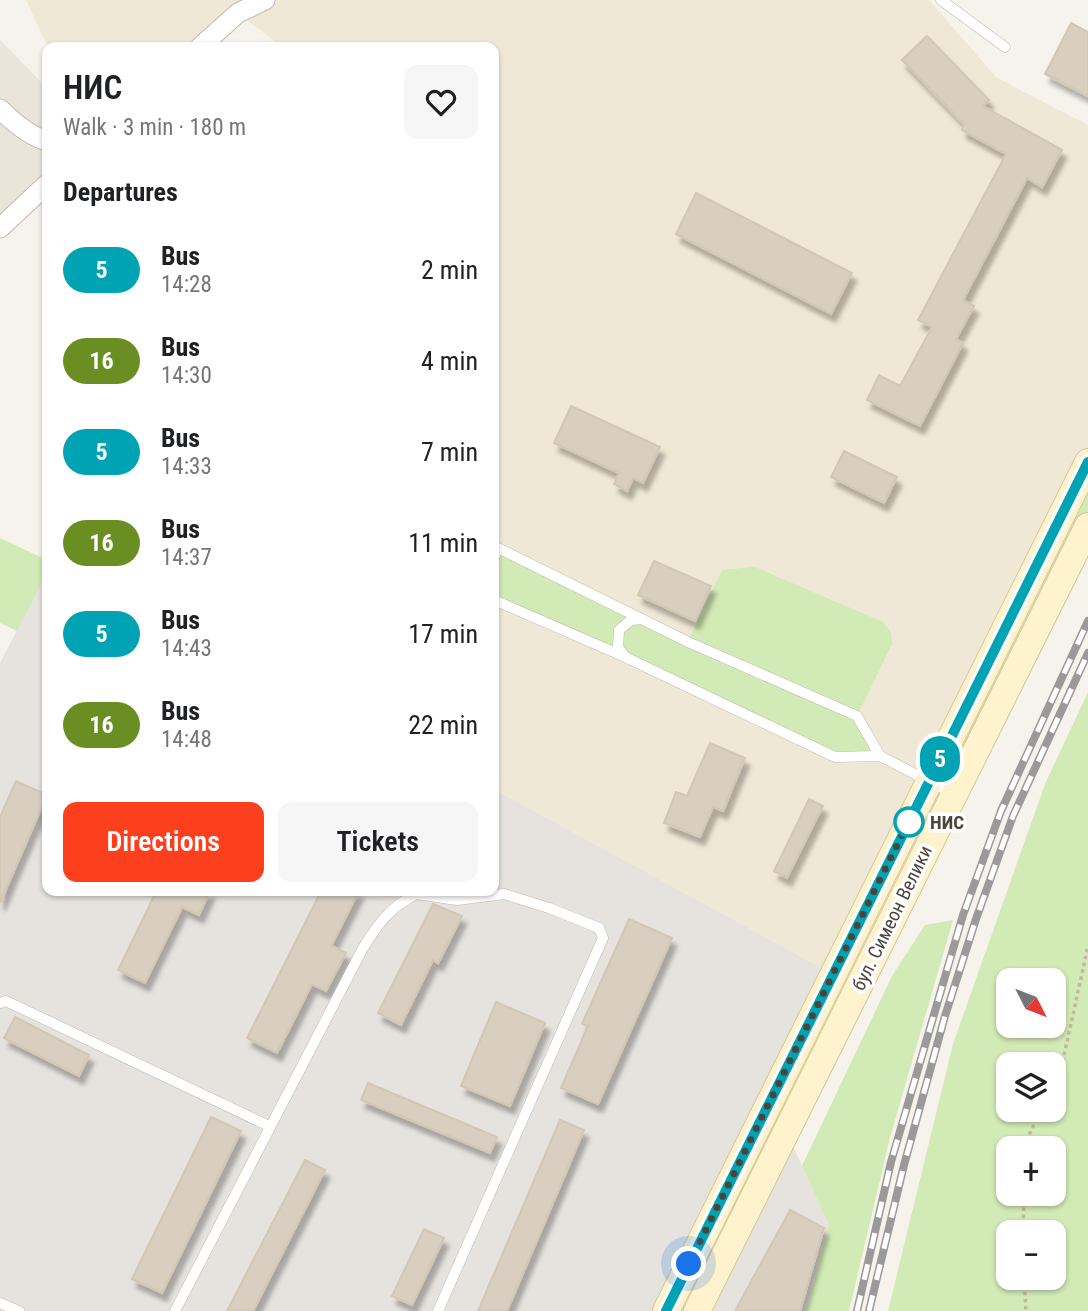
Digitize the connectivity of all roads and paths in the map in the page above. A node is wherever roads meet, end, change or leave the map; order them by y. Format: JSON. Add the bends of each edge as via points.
{"nodes":[{"id":1,"x":265,"y":0,"type":"edge"},
{"id":2,"x":941,"y":0,"type":"edge"},
{"id":3,"x":206,"y":42,"type":"edge"},
{"id":4,"x":1005,"y":47,"type":"dead end"},
{"id":5,"x":0,"y":110,"type":"edge"},
{"id":6,"x":42,"y":140,"type":"edge"},
{"id":7,"x":42,"y":189,"type":"edge"},
{"id":8,"x":0,"y":228,"type":"edge"},
{"id":9,"x":1088,"y":463,"type":"edge"},
{"id":10,"x":1088,"y":526,"type":"edge"},
{"id":11,"x":499,"y":548,"type":"edge"},
{"id":12,"x":499,"y":602,"type":"edge"},
{"id":13,"x":642,"y":619,"type":"junction"},
{"id":14,"x":625,"y":657,"type":"junction"},
{"id":15,"x":880,"y":756,"type":"junction"},
{"id":16,"x":929,"y":780,"type":"junction"},
{"id":17,"x":954,"y":794,"type":"junction"},
{"id":18,"x":499,"y":895,"type":"edge"},
{"id":19,"x":409,"y":896,"type":"edge"},
{"id":20,"x":436,"y":896,"type":"edge"},
{"id":21,"x":488,"y":896,"type":"edge"},
{"id":22,"x":1088,"y":946,"type":"edge"},
{"id":23,"x":0,"y":1003,"type":"edge"},
{"id":24,"x":1065,"y":1052,"type":"edge"},
{"id":25,"x":269,"y":1126,"type":"junction"},
{"id":26,"x":1025,"y":1290,"type":"edge"},
{"id":27,"x":0,"y":1303,"type":"edge"},
{"id":28,"x":19,"y":1311,"type":"edge"},
{"id":29,"x":175,"y":1311,"type":"edge"},
{"id":30,"x":438,"y":1311,"type":"edge"},
{"id":31,"x":666,"y":1311,"type":"edge"},
{"id":32,"x":697,"y":1311,"type":"edge"},
{"id":33,"x":1026,"y":1311,"type":"edge"}],
"edges":[{"from":1,"to":3,"type":"street","via":[[238,13]]},
{"from":2,"to":4,"type":"lane"},
{"from":5,"to":6,"type":"street"},
{"from":7,"to":8,"type":"street"},
{"from":9,"to":16,"type":"main road","name":"бул. Симеон Велики"},
{"from":10,"to":17,"type":"main road","name":"бул. Симеон Велики"},
{"from":11,"to":13,"type":"lane"},
{"from":12,"to":14,"type":"lane"},
{"from":13,"to":14,"type":"lane","via":[[631,620],[619,630],[618,647]]},
{"from":13,"to":15,"type":"lane","via":[[856,716]]},
{"from":14,"to":15,"type":"lane","via":[[835,757]]},
{"from":15,"to":16,"type":"lane"},
{"from":16,"to":17,"type":"lane"},
{"from":16,"to":31,"type":"main road","name":"бул. Симеон Велики"},
{"from":17,"to":32,"type":"main road","name":"бул. Симеон Велики"},
{"from":18,"to":30,"type":"lane","via":[[599,928],[603,938]]},
{"from":19,"to":25,"type":"lane","via":[[379,924],[363,948]]},
{"from":20,"to":21,"type":"lane","via":[[457,900]]},
{"from":22,"to":24,"type":"path"},
{"from":23,"to":25,"type":"lane","via":[[6,1001]]},
{"from":25,"to":29,"type":"lane"},
{"from":26,"to":33,"type":"path"},
{"from":27,"to":28,"type":"lane"}]}
